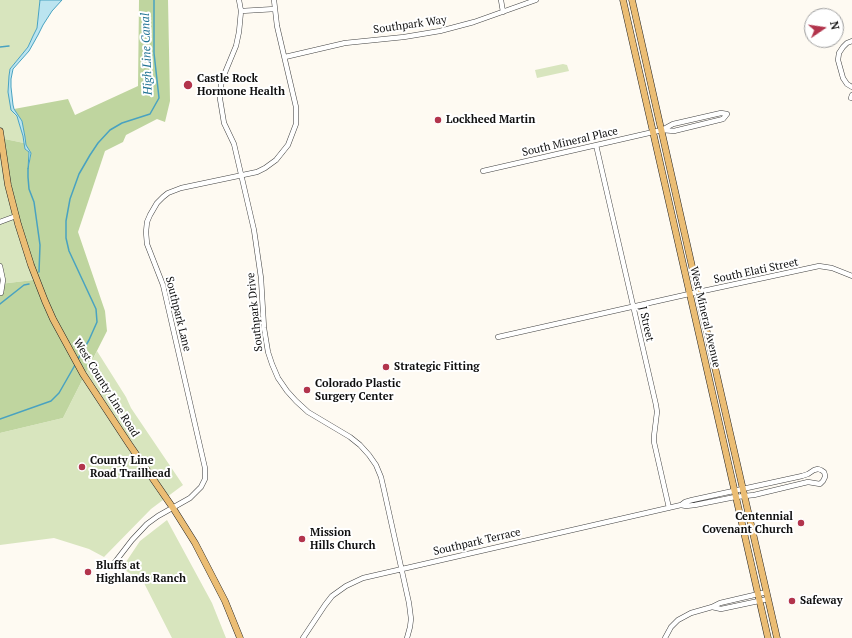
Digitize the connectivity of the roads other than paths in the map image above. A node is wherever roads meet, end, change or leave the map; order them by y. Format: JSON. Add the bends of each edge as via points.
{"nodes":[{"id":1,"x":239,"y":0,"type":"edge"},
{"id":2,"x":274,"y":0,"type":"edge"},
{"id":3,"x":501,"y":0,"type":"edge"},
{"id":4,"x":536,"y":0,"type":"edge"},
{"id":5,"x":623,"y":0,"type":"edge"},
{"id":6,"x":632,"y":0,"type":"edge"},
{"id":7,"x":275,"y":9,"type":"junction"},
{"id":8,"x":241,"y":11,"type":"junction"},
{"id":9,"x":503,"y":12,"type":"junction"},
{"id":10,"x":852,"y":41,"type":"edge"},
{"id":11,"x":285,"y":56,"type":"junction"},
{"id":12,"x":852,"y":87,"type":"edge"},
{"id":13,"x":662,"y":130,"type":"junction"},
{"id":14,"x":0,"y":131,"type":"edge"},
{"id":15,"x":653,"y":132,"type":"junction"},
{"id":16,"x":596,"y":145,"type":"junction"},
{"id":17,"x":483,"y":171,"type":"dead end"},
{"id":18,"x":241,"y":174,"type":"junction"},
{"id":19,"x":16,"y":216,"type":"junction"},
{"id":20,"x":0,"y":222,"type":"edge"},
{"id":21,"x":0,"y":266,"type":"edge"},
{"id":22,"x":852,"y":275,"type":"edge"},
{"id":23,"x":1,"y":293,"type":"dead end"},
{"id":24,"x":698,"y":293,"type":"junction"},
{"id":25,"x":689,"y":294,"type":"junction"},
{"id":26,"x":633,"y":307,"type":"junction"},
{"id":27,"x":498,"y":338,"type":"dead end"},
{"id":28,"x":743,"y":489,"type":"junction"},
{"id":29,"x":735,"y":493,"type":"junction"},
{"id":30,"x":744,"y":496,"type":"junction"},
{"id":31,"x":173,"y":508,"type":"junction"},
{"id":32,"x":668,"y":508,"type":"junction"},
{"id":33,"x":112,"y":566,"type":"dead end"},
{"id":34,"x":402,"y":568,"type":"junction"},
{"id":35,"x":767,"y":596,"type":"junction"},
{"id":36,"x":759,"y":598,"type":"junction"},
{"id":37,"x":240,"y":638,"type":"edge"},
{"id":38,"x":303,"y":638,"type":"edge"},
{"id":39,"x":407,"y":638,"type":"edge"},
{"id":40,"x":665,"y":638,"type":"edge"},
{"id":41,"x":768,"y":638,"type":"edge"},
{"id":42,"x":777,"y":638,"type":"edge"}],
"edges":[{"from":1,"to":8,"type":"street","name":"Southpark Drive"},
{"from":2,"to":7,"type":"street","name":"Southpark Lane"},
{"from":3,"to":9,"type":"street"},
{"from":4,"to":9,"type":"street","name":"Southpark Way"},
{"from":5,"to":15,"type":"main road","name":"West Mineral Avenue"},
{"from":6,"to":13,"type":"main road","name":"West Mineral Avenue"},
{"from":7,"to":8,"type":"street"},
{"from":7,"to":11,"type":"street","name":"Southpark Lane"},
{"from":8,"to":18,"type":"street","name":"Southpark Drive","via":[[238,38],[221,85],[220,99],[224,124],[234,144]]},
{"from":9,"to":11,"type":"street","name":"Southpark Way","via":[[440,31],[345,43]]},
{"from":10,"to":12,"type":"street","via":[[847,43],[838,56],[843,78]]},
{"from":11,"to":18,"type":"street","name":"Southpark Lane","via":[[296,107],[296,124],[291,138],[280,156],[271,164],[257,172]]},
{"from":13,"to":13,"type":"street","name":"South Mineral Place","via":[[674,131],[723,120],[727,114],[721,113],[673,124]]},
{"from":13,"to":15,"type":"street","name":"South Mineral Place"},
{"from":13,"to":24,"type":"main road","name":"West Mineral Avenue"},
{"from":14,"to":19,"type":"main road","name":"West County Line Road"},
{"from":15,"to":16,"type":"street","name":"South Mineral Place"},
{"from":15,"to":25,"type":"main road","name":"West Mineral Avenue"},
{"from":16,"to":17,"type":"street","name":"South Mineral Place"},
{"from":16,"to":26,"type":"street","name":"J Street"},
{"from":18,"to":31,"type":"street","name":"Southpark Lane","via":[[174,190],[157,203],[147,222],[147,244],[163,285],[205,468],[205,479],[201,487],[190,498]]},
{"from":18,"to":34,"type":"street","name":"Southpark Drive","via":[[258,250],[265,334],[272,364],[278,378],[296,401],[308,412],[350,437],[376,465]]},
{"from":19,"to":20,"type":"street"},
{"from":19,"to":31,"type":"main road","name":"West County Line Road","via":[[24,245],[53,319],[83,374]]},
{"from":21,"to":23,"type":"street","via":[[3,280]]},
{"from":22,"to":24,"type":"street","name":"South Elati Street","via":[[819,266]]},
{"from":24,"to":25,"type":"street","name":"South Elati Street"},
{"from":24,"to":28,"type":"main road","name":"West Mineral Avenue"},
{"from":25,"to":26,"type":"street","name":"South Elati Street"},
{"from":25,"to":29,"type":"main road","name":"West Mineral Avenue"},
{"from":26,"to":27,"type":"street","name":"South Elati Street"},
{"from":26,"to":32,"type":"street","name":"J Street","via":[[656,405],[654,442]]},
{"from":28,"to":29,"type":"street","name":"Southpark Terrace"},
{"from":28,"to":30,"type":"main road","name":"West Mineral Avenue"},
{"from":28,"to":30,"type":"street","name":"Southpark Terrace","via":[[802,476],[818,469],[825,475],[820,484],[808,482]]},
{"from":29,"to":30,"type":"street"},
{"from":29,"to":32,"type":"street","name":"Southpark Terrace","via":[[695,505]]},
{"from":29,"to":36,"type":"main road","name":"West Mineral Avenue"},
{"from":30,"to":35,"type":"main road","name":"West Mineral Avenue"},
{"from":31,"to":33,"type":"street","name":"Southpark Lane","via":[[146,524]]},
{"from":31,"to":37,"type":"main road","name":"West County Line Road","via":[[215,581]]},
{"from":32,"to":34,"type":"street","name":"Southpark Terrace"},
{"from":34,"to":38,"type":"street","name":"Southpark Terrace","via":[[363,578],[342,588],[324,606]]},
{"from":34,"to":39,"type":"street","name":"Southpark Drive","via":[[411,615]]},
{"from":35,"to":36,"type":"street"},
{"from":35,"to":42,"type":"main road","name":"West Mineral Avenue"},
{"from":36,"to":40,"type":"street","via":[[721,609],[712,607],[691,613],[671,628]]},
{"from":36,"to":41,"type":"main road","name":"West Mineral Avenue"}]}
